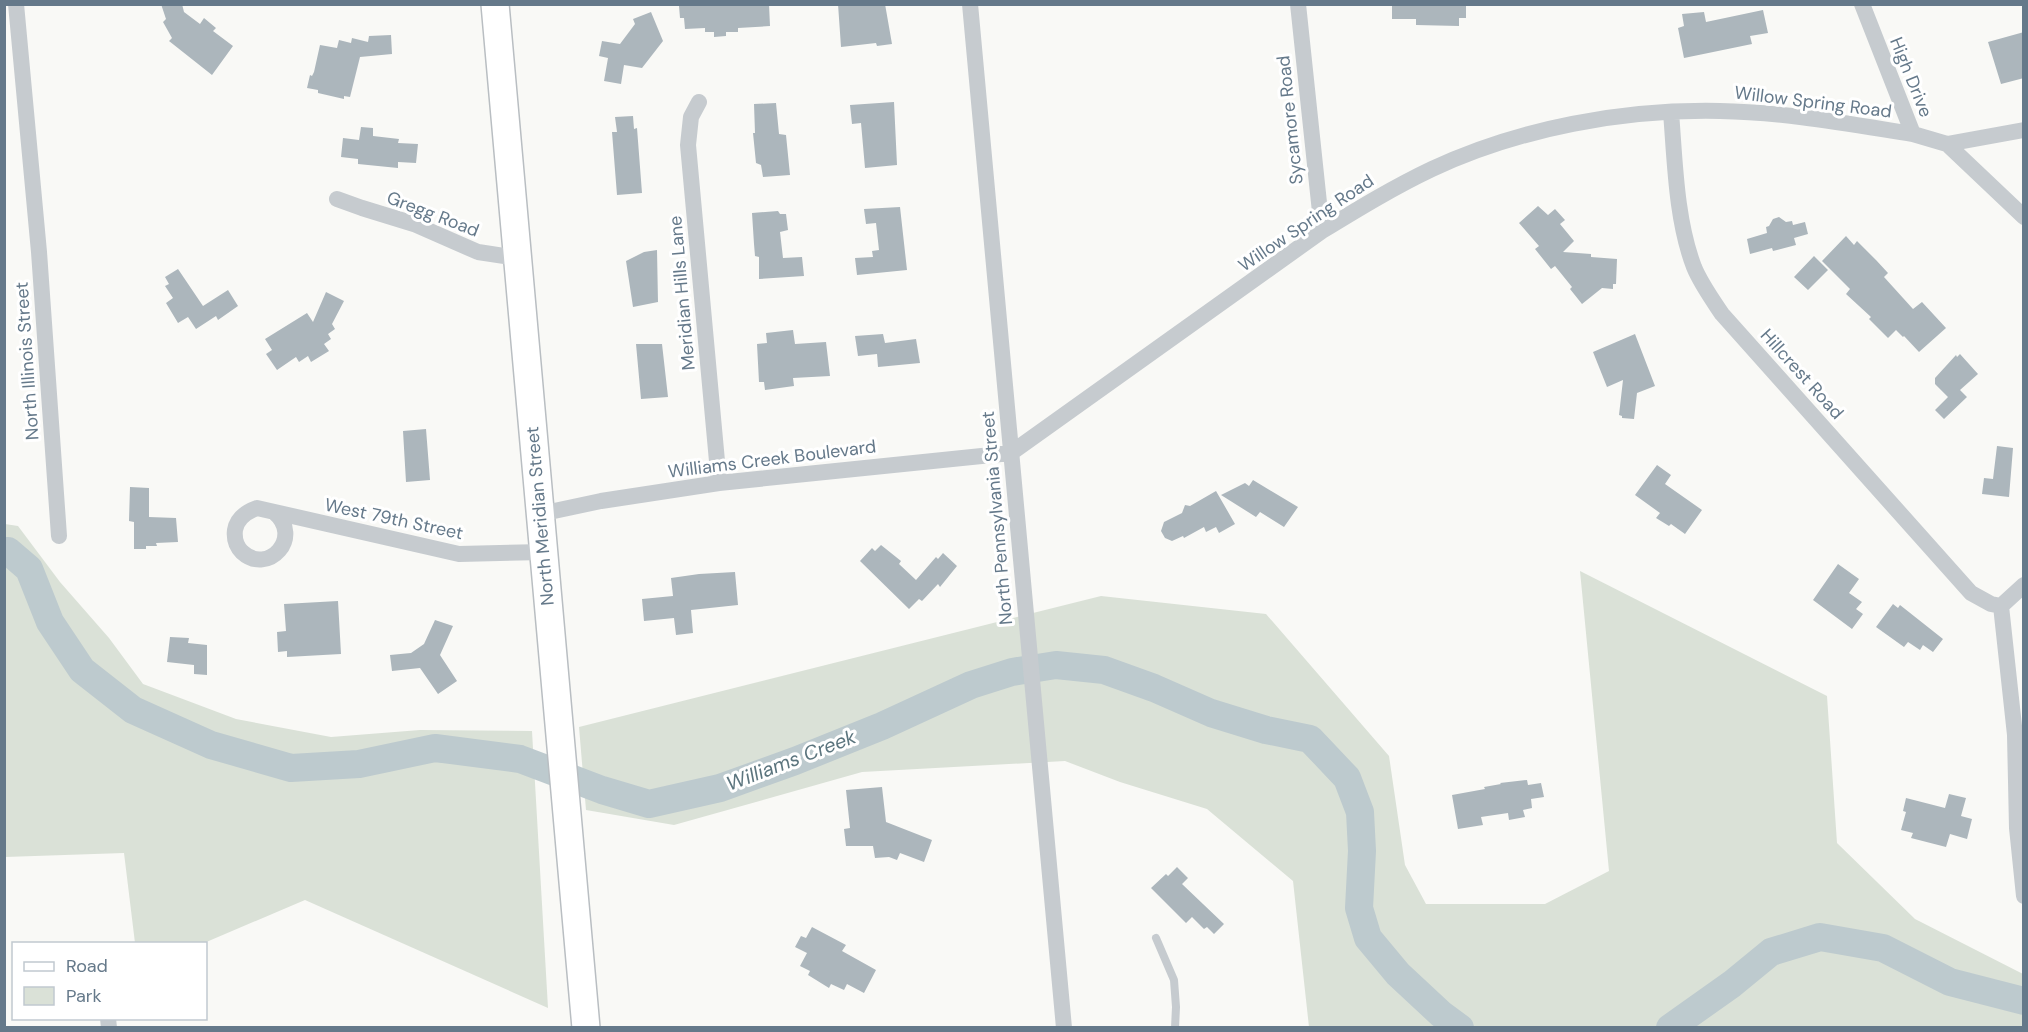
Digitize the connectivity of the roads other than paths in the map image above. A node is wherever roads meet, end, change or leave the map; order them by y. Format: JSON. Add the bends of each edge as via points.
{"nodes":[{"id":1,"x":16,"y":4,"type":"edge"},
{"id":2,"x":495,"y":4,"type":"edge"},
{"id":3,"x":970,"y":4,"type":"edge"},
{"id":4,"x":1298,"y":4,"type":"edge"},
{"id":5,"x":1862,"y":4,"type":"edge"},
{"id":6,"x":699,"y":102,"type":"dead end"},
{"id":7,"x":1671,"y":112,"type":"junction"},
{"id":8,"x":2024,"y":130,"type":"edge"},
{"id":9,"x":1913,"y":134,"type":"junction"},
{"id":10,"x":1947,"y":144,"type":"junction"},
{"id":11,"x":337,"y":199,"type":"dead end"},
{"id":12,"x":2024,"y":217,"type":"edge"},
{"id":13,"x":1322,"y":231,"type":"junction"},
{"id":14,"x":517,"y":258,"type":"junction"},
{"id":15,"x":1011,"y":453,"type":"junction"},
{"id":16,"x":718,"y":483,"type":"junction"},
{"id":17,"x":274,"y":512,"type":"dead end"},
{"id":18,"x":540,"y":514,"type":"junction"},
{"id":19,"x":59,"y":536,"type":"dead end"},
{"id":20,"x":544,"y":552,"type":"junction"},
{"id":21,"x":2024,"y":585,"type":"edge"},
{"id":22,"x":2001,"y":606,"type":"junction"},
{"id":23,"x":2024,"y":896,"type":"edge"},
{"id":24,"x":1156,"y":938,"type":"dead end"},
{"id":25,"x":586,"y":1028,"type":"edge"},
{"id":26,"x":1064,"y":1028,"type":"edge"},
{"id":27,"x":1175,"y":1028,"type":"edge"}],
"edges":[{"from":1,"to":19,"type":"street","name":"North Illinois Street"},
{"from":2,"to":14,"type":"main road","name":"North Meridian Street"},
{"from":3,"to":15,"type":"street","name":"North Pennsylvania Street"},
{"from":4,"to":13,"type":"street","name":"Sycamore Road"},
{"from":5,"to":9,"type":"street","name":"High Drive"},
{"from":6,"to":16,"type":"street","name":"Meridian Hills Lane","via":[[689,127],[688,145]]},
{"from":7,"to":9,"type":"street","name":"Willow Spring Road","via":[[1777,114]]},
{"from":7,"to":13,"type":"street","name":"Willow Spring Road","via":[[1568,126],[1482,149],[1404,183]]},
{"from":7,"to":22,"type":"street","name":"Hillcrest Road","via":[[1684,231],[1695,269],[1707,292],[1722,314],[1971,593]]},
{"from":8,"to":10,"type":"street"},
{"from":9,"to":10,"type":"street","name":"High Drive"},
{"from":10,"to":12,"type":"street","name":"High Drive"},
{"from":11,"to":14,"type":"street","name":"Gregg Road","via":[[414,224],[478,252]]},
{"from":13,"to":15,"type":"street","name":"Willow Spring Road"},
{"from":14,"to":18,"type":"main road","name":"North Meridian Street"},
{"from":15,"to":16,"type":"street","name":"Williams Creek Boulevard"},
{"from":15,"to":26,"type":"street","name":"North Pennsylvania Street"},
{"from":16,"to":18,"type":"street","name":"Williams Creek Boulevard"},
{"from":17,"to":20,"type":"street","name":"West 79th Street","via":[[459,554]]},
{"from":18,"to":20,"type":"main road","name":"North Meridian Street"},
{"from":20,"to":25,"type":"main road","name":"North Meridian Street"},
{"from":21,"to":22,"type":"street"},
{"from":22,"to":23,"type":"street","via":[[2015,735],[2017,828]]},
{"from":24,"to":27,"type":"lane","via":[[1174,980]]}]}
